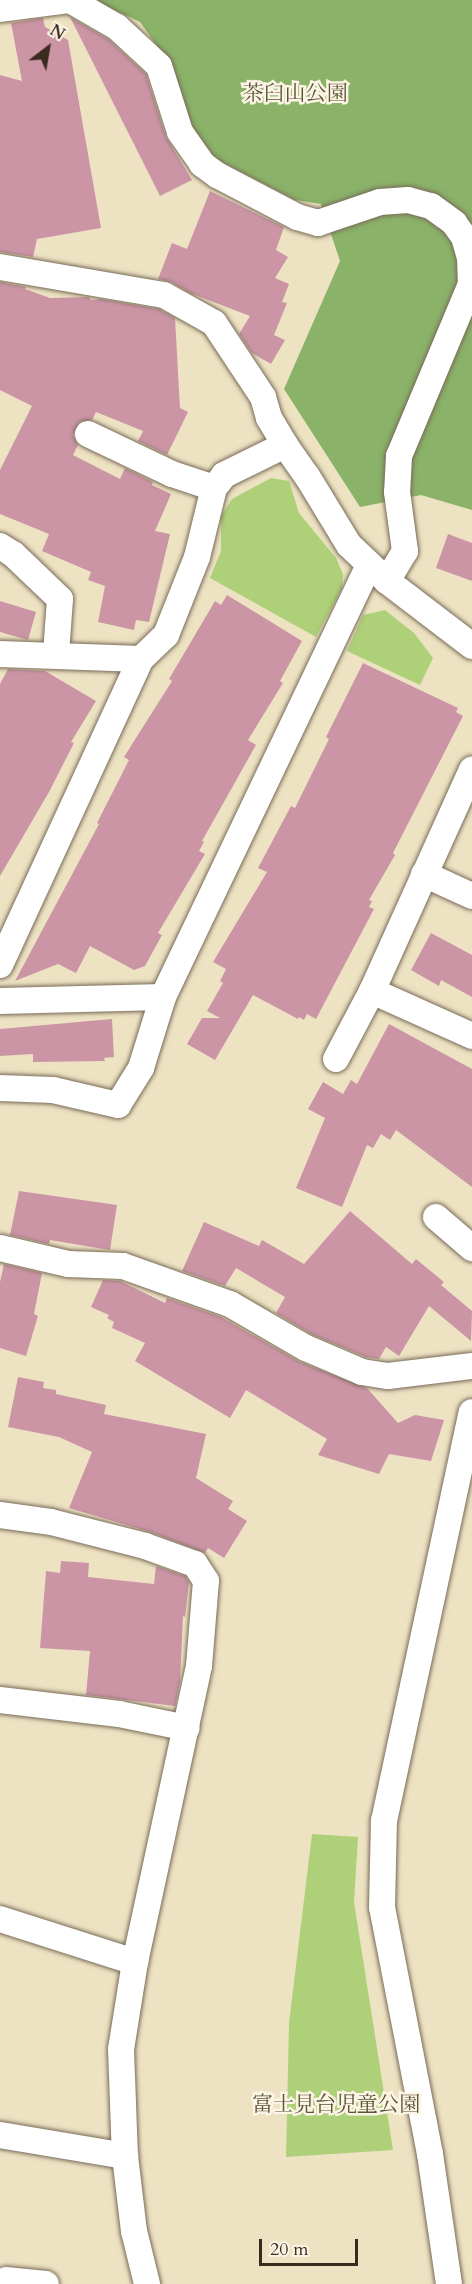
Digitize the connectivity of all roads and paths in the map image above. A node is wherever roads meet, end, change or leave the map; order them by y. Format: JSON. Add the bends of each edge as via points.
{"nodes":[{"id":1,"x":70,"y":0,"type":"edge"},
{"id":2,"x":0,"y":9,"type":"edge"},
{"id":3,"x":0,"y":267,"type":"edge"},
{"id":4,"x":88,"y":434,"type":"dead end"},
{"id":5,"x":285,"y":445,"type":"junction"},
{"id":6,"x":214,"y":488,"type":"junction"},
{"id":7,"x":0,"y":546,"type":"edge"},
{"id":8,"x":378,"y":573,"type":"junction"},
{"id":9,"x":472,"y":646,"type":"edge"},
{"id":10,"x":0,"y":654,"type":"edge"},
{"id":11,"x":56,"y":654,"type":"junction"},
{"id":12,"x":141,"y":659,"type":"junction"},
{"id":13,"x":472,"y":770,"type":"edge"},
{"id":14,"x":424,"y":874,"type":"junction"},
{"id":15,"x":472,"y":896,"type":"edge"},
{"id":16,"x":0,"y":965,"type":"edge"},
{"id":17,"x":372,"y":991,"type":"junction"},
{"id":18,"x":163,"y":997,"type":"junction"},
{"id":19,"x":0,"y":1001,"type":"edge"},
{"id":20,"x":472,"y":1036,"type":"edge"},
{"id":21,"x":336,"y":1059,"type":"dead end"},
{"id":22,"x":0,"y":1088,"type":"edge"},
{"id":23,"x":436,"y":1217,"type":"dead end"},
{"id":24,"x":0,"y":1248,"type":"edge"},
{"id":25,"x":472,"y":1248,"type":"edge"},
{"id":26,"x":472,"y":1366,"type":"edge"},
{"id":27,"x":472,"y":1412,"type":"edge"},
{"id":28,"x":0,"y":1515,"type":"edge"},
{"id":29,"x":0,"y":1700,"type":"edge"},
{"id":30,"x":187,"y":1728,"type":"junction"},
{"id":31,"x":0,"y":1918,"type":"edge"},
{"id":32,"x":135,"y":1962,"type":"junction"},
{"id":33,"x":0,"y":2135,"type":"edge"},
{"id":34,"x":125,"y":2156,"type":"junction"},
{"id":35,"x":6,"y":2280,"type":"dead end"},
{"id":36,"x":46,"y":2284,"type":"edge"},
{"id":37,"x":144,"y":2284,"type":"edge"},
{"id":38,"x":449,"y":2284,"type":"edge"}],
"edges":[{"from":1,"to":2,"type":"street"},
{"from":1,"to":8,"type":"street","via":[[117,27],[159,66],[180,132],[202,164],[218,176],[297,217],[318,223],[380,202],[408,200],[431,206],[454,223],[464,237],[471,258],[471,284],[399,456],[397,492],[405,551]]},
{"from":3,"to":5,"type":"street","via":[[164,295],[214,323],[263,397],[269,418]]},
{"from":4,"to":6,"type":"street","via":[[172,474]]},
{"from":5,"to":6,"type":"street","via":[[224,475]]},
{"from":5,"to":8,"type":"street","via":[[349,545]]},
{"from":6,"to":12,"type":"street","via":[[197,557],[166,635]]},
{"from":7,"to":11,"type":"street","via":[[60,599]]},
{"from":8,"to":9,"type":"street"},
{"from":8,"to":18,"type":"street"},
{"from":10,"to":11,"type":"street"},
{"from":11,"to":12,"type":"street"},
{"from":12,"to":16,"type":"street"},
{"from":13,"to":14,"type":"street"},
{"from":14,"to":15,"type":"street"},
{"from":14,"to":17,"type":"street"},
{"from":17,"to":20,"type":"street"},
{"from":17,"to":21,"type":"street"},
{"from":18,"to":19,"type":"street"},
{"from":18,"to":22,"type":"street","via":[[141,1068],[118,1105],[53,1090]]},
{"from":23,"to":25,"type":"street"},
{"from":24,"to":26,"type":"street","via":[[68,1264],[123,1266],[230,1304],[306,1348],[362,1372],[388,1376]]},
{"from":27,"to":38,"type":"street","via":[[384,1832],[382,1907],[430,2154]]},
{"from":28,"to":30,"type":"street","via":[[51,1522],[145,1546],[195,1564],[206,1581],[199,1666]]},
{"from":29,"to":30,"type":"street","via":[[119,1714]]},
{"from":30,"to":32,"type":"street"},
{"from":31,"to":32,"type":"street"},
{"from":32,"to":34,"type":"street","via":[[121,2049]]},
{"from":33,"to":34,"type":"street"},
{"from":34,"to":37,"type":"street"},
{"from":35,"to":36,"type":"street"}]}
